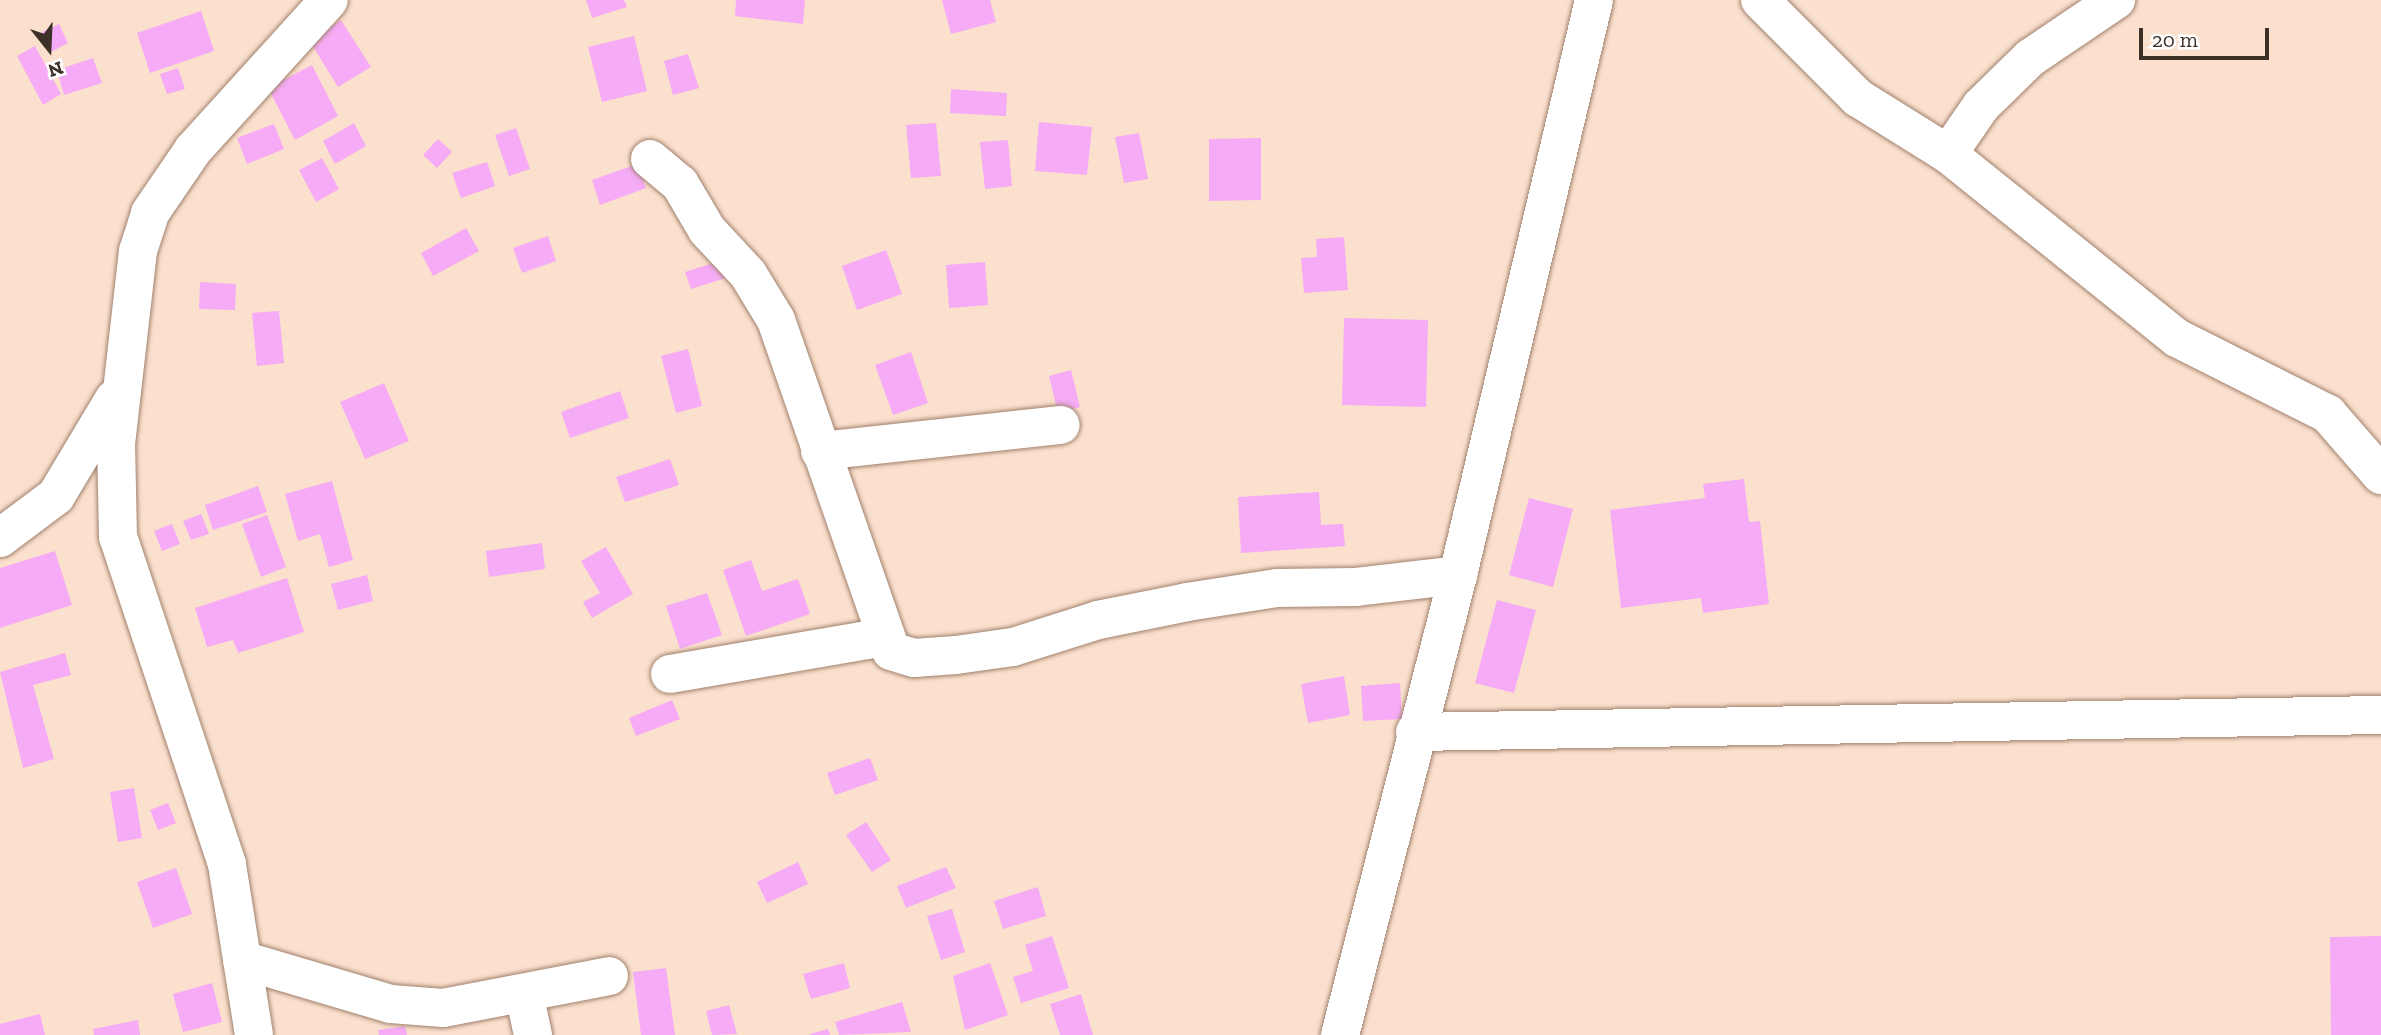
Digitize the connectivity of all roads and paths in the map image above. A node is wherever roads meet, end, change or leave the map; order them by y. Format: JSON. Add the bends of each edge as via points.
{"nodes":[{"id":1,"x":329,"y":0,"type":"edge"},
{"id":2,"x":1594,"y":0,"type":"edge"},
{"id":3,"x":1760,"y":0,"type":"edge"},
{"id":4,"x":2116,"y":0,"type":"edge"},
{"id":5,"x":1948,"y":154,"type":"junction"},
{"id":6,"x":650,"y":159,"type":"dead end"},
{"id":7,"x":124,"y":382,"type":"junction"},
{"id":8,"x":1061,"y":425,"type":"dead end"},
{"id":9,"x":820,"y":451,"type":"junction"},
{"id":10,"x":2381,"y":475,"type":"edge"},
{"id":11,"x":0,"y":538,"type":"edge"},
{"id":12,"x":1458,"y":575,"type":"junction"},
{"id":13,"x":885,"y":637,"type":"junction"},
{"id":14,"x":670,"y":674,"type":"dead end"},
{"id":15,"x":2381,"y":715,"type":"edge"},
{"id":16,"x":1415,"y":732,"type":"junction"},
{"id":17,"x":242,"y":960,"type":"junction"},
{"id":18,"x":608,"y":976,"type":"dead end"},
{"id":19,"x":524,"y":993,"type":"junction"},
{"id":20,"x":254,"y":1035,"type":"edge"},
{"id":21,"x":533,"y":1035,"type":"edge"},
{"id":22,"x":1339,"y":1035,"type":"edge"}],
"edges":[{"from":1,"to":7,"type":"street","via":[[193,150],[150,213],[138,251]]},
{"from":2,"to":12,"type":"street"},
{"from":3,"to":5,"type":"street","via":[[1858,98]]},
{"from":4,"to":5,"type":"street","via":[[2030,58],[1981,106]]},
{"from":5,"to":10,"type":"street","via":[[2177,338],[2328,414]]},
{"from":6,"to":9,"type":"street","via":[[680,184],[707,230],[765,298]]},
{"from":7,"to":11,"type":"street","via":[[56,496]]},
{"from":7,"to":17,"type":"street","via":[[115,470],[117,537],[227,864]]},
{"from":8,"to":9,"type":"street"},
{"from":9,"to":13,"type":"street"},
{"from":12,"to":13,"type":"street","via":[[1356,587],[1277,588],[1200,600],[1098,620],[1013,648],[956,655],[914,658],[891,651]]},
{"from":12,"to":16,"type":"street"},
{"from":13,"to":14,"type":"street"},
{"from":15,"to":16,"type":"street"},
{"from":16,"to":22,"type":"street"},
{"from":17,"to":19,"type":"street","via":[[391,1004],[443,1009]]},
{"from":17,"to":20,"type":"street"},
{"from":18,"to":19,"type":"street"},
{"from":19,"to":21,"type":"street"}]}
